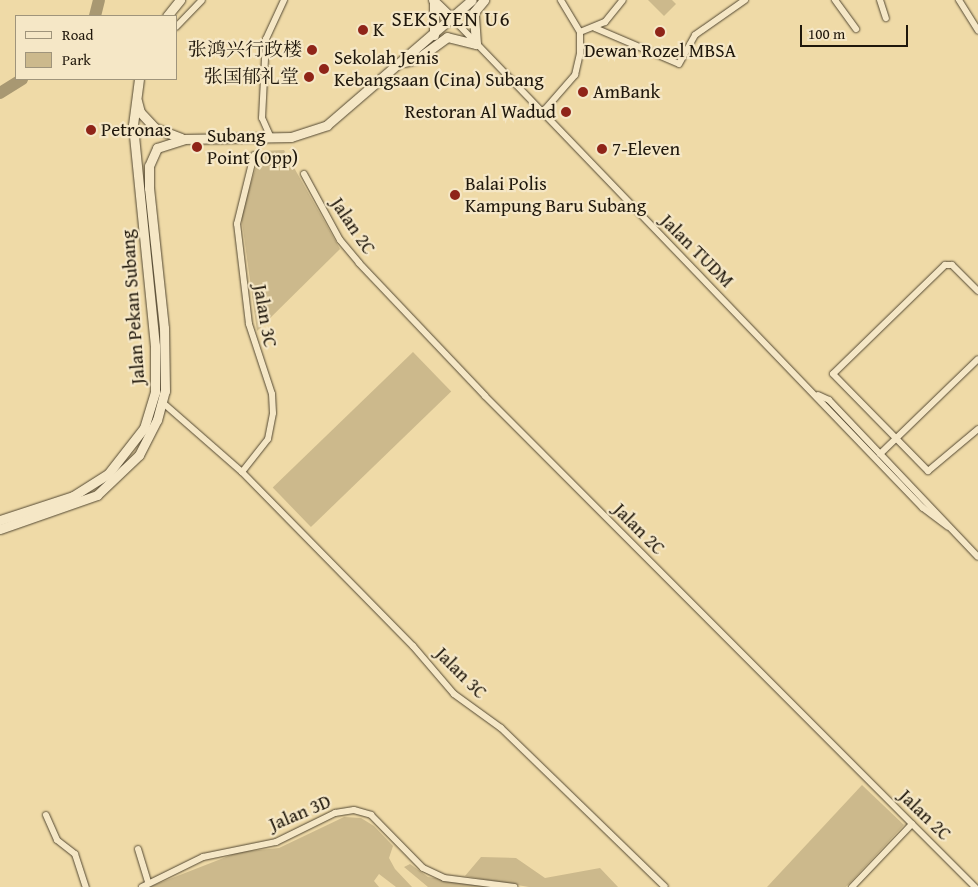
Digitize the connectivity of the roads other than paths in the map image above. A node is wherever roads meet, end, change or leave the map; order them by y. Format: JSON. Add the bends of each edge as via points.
{"nodes":[{"id":1,"x":180,"y":0,"type":"edge"},
{"id":2,"x":202,"y":0,"type":"edge"},
{"id":3,"x":284,"y":0,"type":"edge"},
{"id":4,"x":472,"y":0,"type":"edge"},
{"id":5,"x":484,"y":0,"type":"edge"},
{"id":6,"x":561,"y":0,"type":"edge"},
{"id":7,"x":623,"y":0,"type":"edge"},
{"id":8,"x":745,"y":0,"type":"edge"},
{"id":9,"x":835,"y":0,"type":"edge"},
{"id":10,"x":880,"y":0,"type":"edge"},
{"id":11,"x":959,"y":0,"type":"edge"},
{"id":12,"x":434,"y":1,"type":"edge"},
{"id":13,"x":168,"y":15,"type":"edge"},
{"id":14,"x":886,"y":18,"type":"dead end"},
{"id":15,"x":452,"y":19,"type":"junction"},
{"id":16,"x":178,"y":25,"type":"edge"},
{"id":17,"x":595,"y":28,"type":"junction"},
{"id":18,"x":856,"y":29,"type":"dead end"},
{"id":19,"x":978,"y":30,"type":"edge"},
{"id":20,"x":580,"y":32,"type":"junction"},
{"id":21,"x":434,"y":35,"type":"junction"},
{"id":22,"x":476,"y":44,"type":"junction"},
{"id":23,"x":404,"y":62,"type":"junction"},
{"id":24,"x":139,"y":80,"type":"edge"},
{"id":25,"x":136,"y":97,"type":"junction"},
{"id":26,"x":541,"y":114,"type":"junction"},
{"id":27,"x":271,"y":138,"type":"junction"},
{"id":28,"x":184,"y":139,"type":"junction"},
{"id":29,"x":254,"y":155,"type":"dead end"},
{"id":30,"x":304,"y":174,"type":"dead end"},
{"id":31,"x":978,"y":291,"type":"edge"},
{"id":32,"x":978,"y":359,"type":"edge"},
{"id":33,"x":817,"y":394,"type":"junction"},
{"id":34,"x":162,"y":402,"type":"junction"},
{"id":35,"x":978,"y":429,"type":"edge"},
{"id":36,"x":895,"y":440,"type":"junction"},
{"id":37,"x":881,"y":453,"type":"junction"},
{"id":38,"x":875,"y":458,"type":"junction"},
{"id":39,"x":242,"y":472,"type":"junction"},
{"id":40,"x":0,"y":520,"type":"edge"},
{"id":41,"x":948,"y":527,"type":"junction"},
{"id":42,"x":0,"y":529,"type":"edge"},
{"id":43,"x":978,"y":557,"type":"edge"},
{"id":44,"x":46,"y":815,"type":"dead end"},
{"id":45,"x":912,"y":824,"type":"junction"},
{"id":46,"x":138,"y":849,"type":"dead end"},
{"id":47,"x":145,"y":884,"type":"edge"},
{"id":48,"x":86,"y":887,"type":"edge"},
{"id":49,"x":514,"y":887,"type":"edge"},
{"id":50,"x":665,"y":887,"type":"edge"},
{"id":51,"x":852,"y":887,"type":"edge"},
{"id":52,"x":974,"y":887,"type":"edge"}],
"edges":[{"from":1,"to":13,"type":"main road"},
{"from":2,"to":16,"type":"street"},
{"from":3,"to":27,"type":"street","via":[[266,39],[262,118]]},
{"from":4,"to":15,"type":"main road","name":"Jalan Pekan Subang"},
{"from":5,"to":22,"type":"main road","via":[[473,20]]},
{"from":6,"to":20,"type":"street"},
{"from":7,"to":17,"type":"street"},
{"from":8,"to":17,"type":"street","via":[[695,35],[680,64]]},
{"from":9,"to":18,"type":"street"},
{"from":10,"to":14,"type":"street"},
{"from":11,"to":19,"type":"street"},
{"from":12,"to":15,"type":"main road"},
{"from":12,"to":21,"type":"main road"},
{"from":15,"to":21,"type":"main road","name":"Jalan Pekan Subang"},
{"from":15,"to":22,"type":"street","name":"Jalan TUDM"},
{"from":17,"to":20,"type":"street"},
{"from":20,"to":26,"type":"street","via":[[576,75]]},
{"from":21,"to":23,"type":"main road","name":"Jalan Pekan Subang"},
{"from":22,"to":23,"type":"main road","via":[[447,37],[417,59]]},
{"from":22,"to":26,"type":"street","name":"Jalan TUDM"},
{"from":23,"to":27,"type":"main road","name":"Jalan Pekan Subang","via":[[327,125]]},
{"from":24,"to":25,"type":"main road","name":"Jalan Pekan Subang"},
{"from":25,"to":28,"type":"main road","name":"Jalan Pekan Subang","via":[[140,112],[155,128]]},
{"from":25,"to":40,"type":"main road","name":"Jalan Pekan Subang","via":[[133,125],[156,346],[155,392],[144,428],[120,463],[93,486],[48,506]]},
{"from":26,"to":33,"type":"street","name":"Jalan TUDM"},
{"from":27,"to":28,"type":"main road","name":"Jalan Pekan Subang"},
{"from":28,"to":34,"type":"main road","name":"Jalan Pekan Subang","via":[[156,148],[149,166],[164,328]]},
{"from":29,"to":39,"type":"street","name":"Jalan 3C","via":[[237,224],[249,324],[272,394],[274,414],[268,439]]},
{"from":30,"to":45,"type":"street","name":"Jalan 2C","via":[[340,240],[359,263],[484,396]]},
{"from":31,"to":36,"type":"street","via":[[952,264],[945,265],[836,370],[834,377]]},
{"from":32,"to":36,"type":"street"},
{"from":33,"to":37,"type":"street","name":"Jalan TUDM","via":[[829,400]]},
{"from":33,"to":38,"type":"street","name":"Jalan TUDM"},
{"from":34,"to":39,"type":"street","name":"Jalan 3C"},
{"from":34,"to":42,"type":"main road","name":"Jalan Pekan Subang","via":[[139,455],[97,495]]},
{"from":35,"to":36,"type":"street","via":[[931,471]]},
{"from":36,"to":37,"type":"street"},
{"from":37,"to":38,"type":"street"},
{"from":37,"to":41,"type":"street","name":"Jalan TUDM"},
{"from":38,"to":41,"type":"street","name":"Jalan TUDM"},
{"from":39,"to":50,"type":"street","name":"Jalan 3C","via":[[414,646],[454,694],[501,728]]},
{"from":41,"to":43,"type":"street","name":"Jalan TUDM"},
{"from":44,"to":48,"type":"street","via":[[57,840],[75,854]]},
{"from":45,"to":51,"type":"street"},
{"from":45,"to":52,"type":"street","name":"Jalan 2C"},
{"from":46,"to":47,"type":"street"},
{"from":47,"to":49,"type":"street","name":"Jalan 3D","via":[[203,857],[276,842],[335,813],[354,810],[371,815],[423,868],[444,878]]}]}
